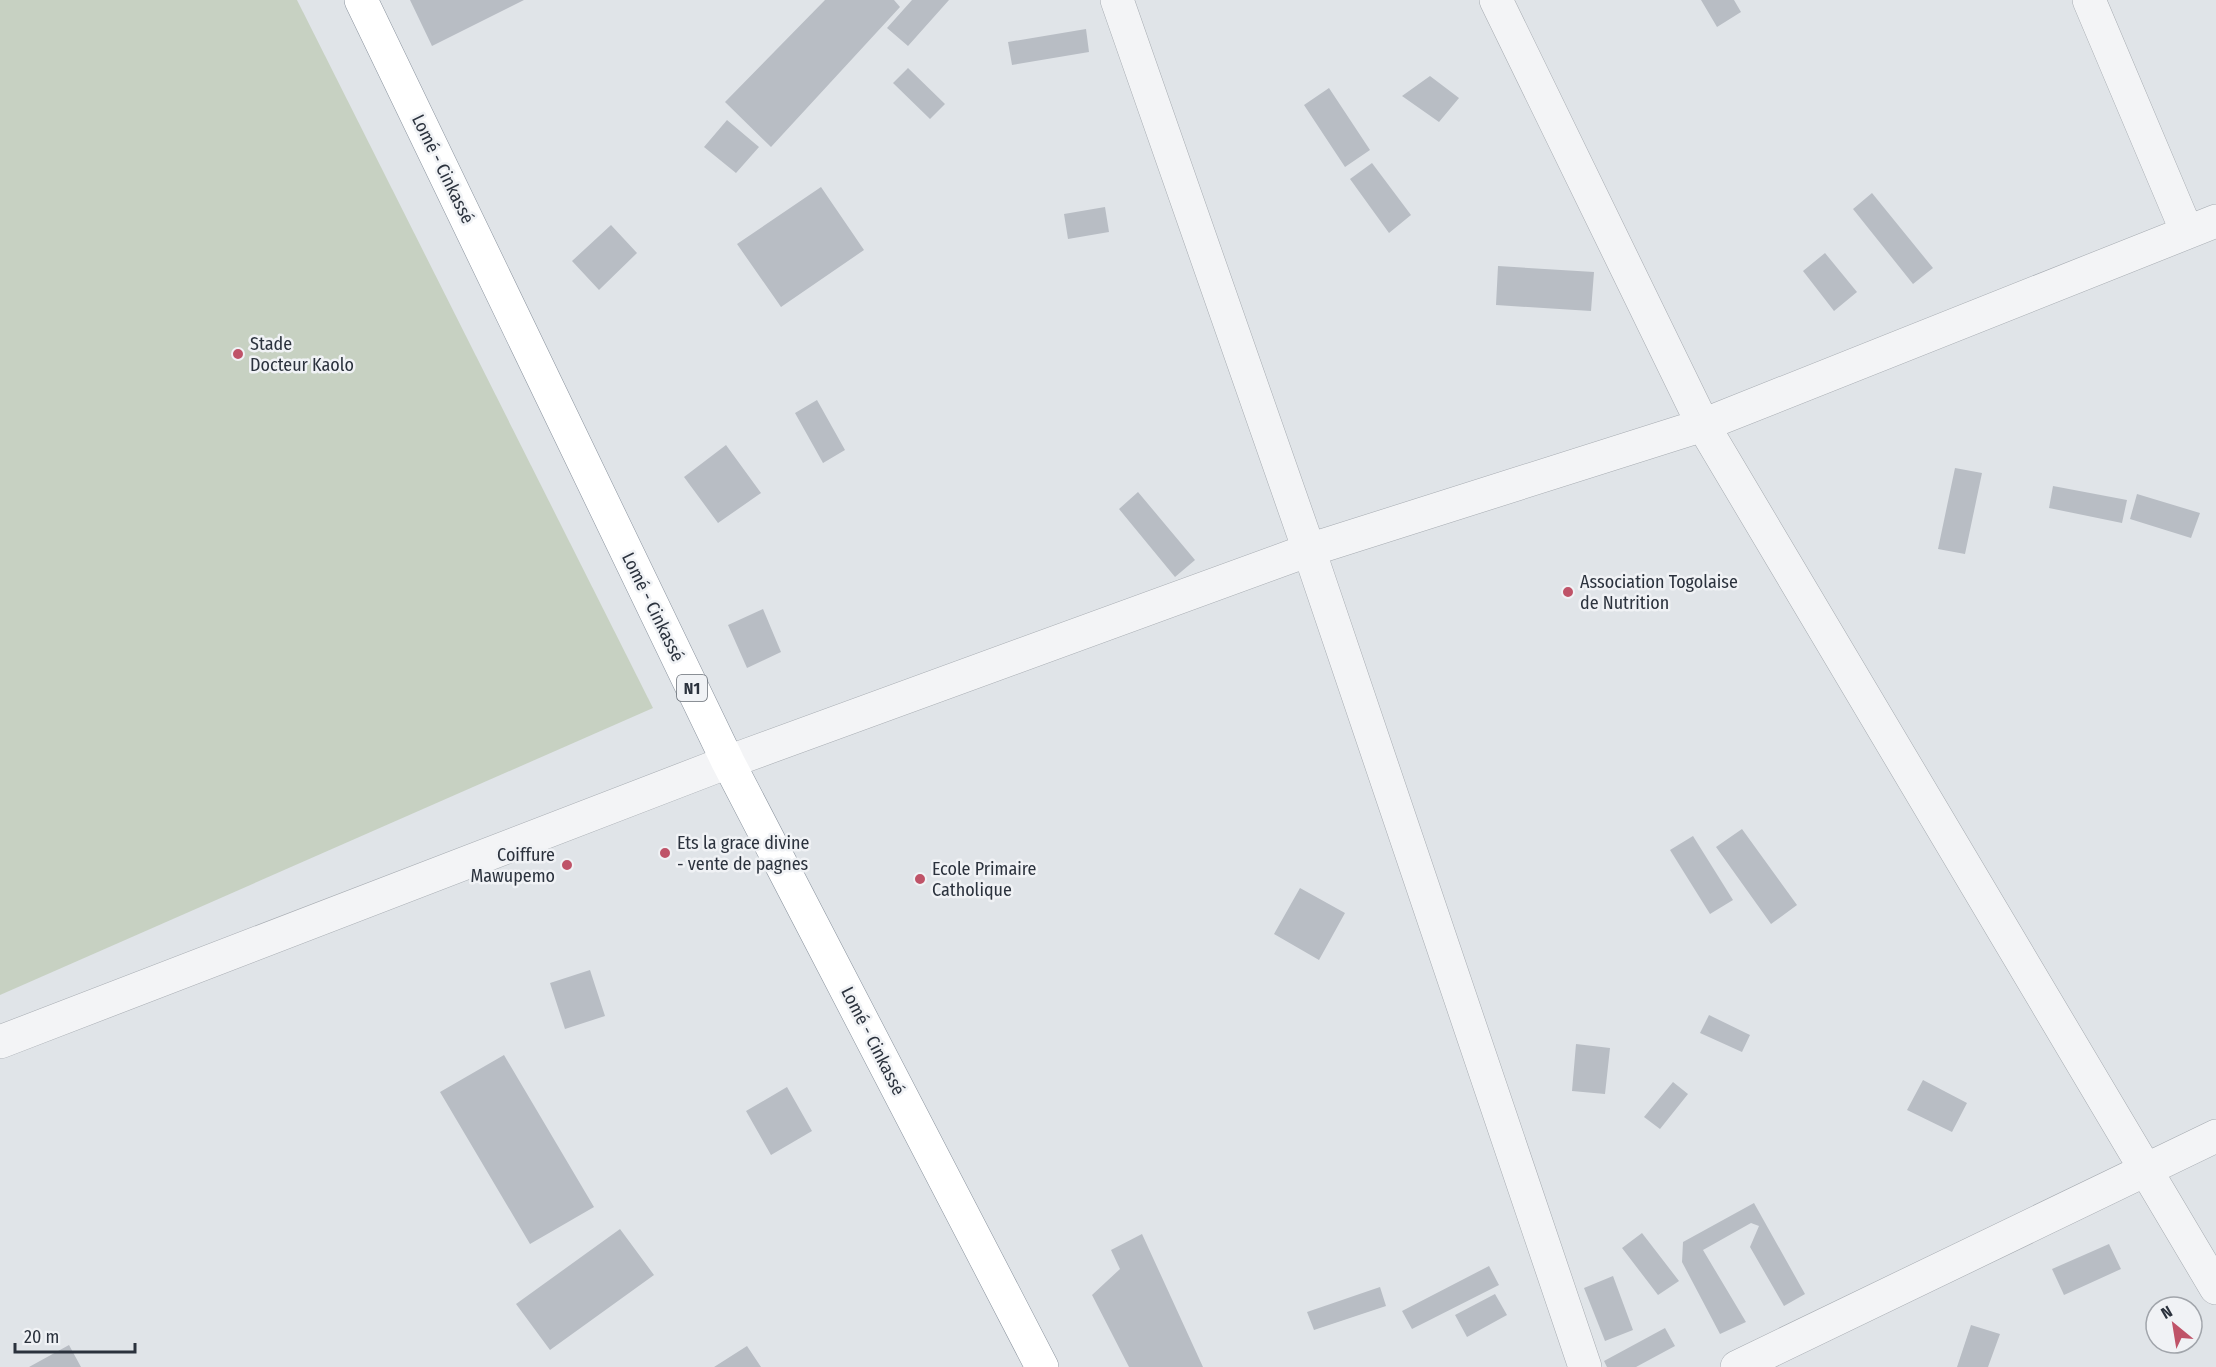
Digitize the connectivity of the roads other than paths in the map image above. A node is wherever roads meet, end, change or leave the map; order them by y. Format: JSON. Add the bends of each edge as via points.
{"nodes":[{"id":1,"x":361,"y":0,"type":"edge"},
{"id":2,"x":1117,"y":0,"type":"edge"},
{"id":3,"x":1496,"y":0,"type":"edge"},
{"id":4,"x":2089,"y":0,"type":"edge"},
{"id":5,"x":2202,"y":227,"type":"edge"},
{"id":6,"x":1703,"y":425,"type":"junction"},
{"id":7,"x":1309,"y":550,"type":"junction"},
{"id":8,"x":728,"y":762,"type":"junction"},
{"id":9,"x":0,"y":1042,"type":"edge"},
{"id":10,"x":2216,"y":1136,"type":"edge"},
{"id":11,"x":2144,"y":1170,"type":"junction"},
{"id":12,"x":2216,"y":1288,"type":"edge"},
{"id":13,"x":1042,"y":1367,"type":"edge"},
{"id":14,"x":1585,"y":1367,"type":"edge"},
{"id":15,"x":1737,"y":1367,"type":"edge"}],
"edges":[{"from":1,"to":8,"type":"highway","name":"Lomé - Cinkassé","number":"N1"},
{"from":2,"to":7,"type":"street"},
{"from":3,"to":6,"type":"street"},
{"from":4,"to":5,"type":"street"},
{"from":5,"to":6,"type":"street"},
{"from":6,"to":7,"type":"street"},
{"from":6,"to":11,"type":"street"},
{"from":7,"to":8,"type":"street"},
{"from":7,"to":14,"type":"street"},
{"from":8,"to":9,"type":"street"},
{"from":8,"to":13,"type":"highway","name":"Lomé - Cinkassé","number":"N1"},
{"from":10,"to":11,"type":"street"},
{"from":11,"to":12,"type":"street"},
{"from":11,"to":15,"type":"street"}]}
